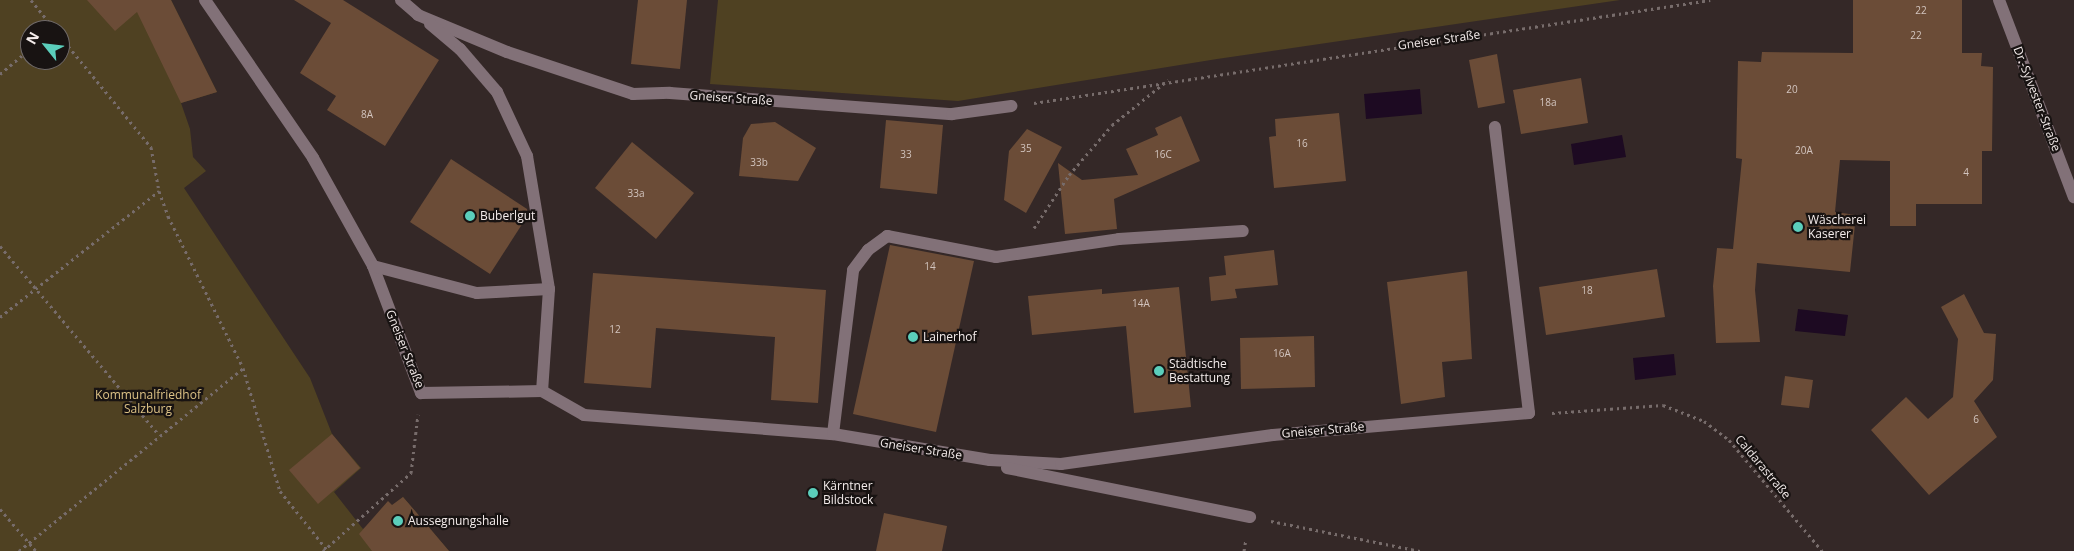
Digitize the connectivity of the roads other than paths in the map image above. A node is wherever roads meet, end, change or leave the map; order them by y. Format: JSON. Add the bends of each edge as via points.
{"nodes":[{"id":1,"x":205,"y":0,"type":"edge"},
{"id":2,"x":401,"y":0,"type":"edge"},
{"id":3,"x":1999,"y":0,"type":"edge"},
{"id":4,"x":418,"y":15,"type":"junction"},
{"id":5,"x":1011,"y":106,"type":"road end"},
{"id":6,"x":1495,"y":128,"type":"dead end"},
{"id":7,"x":2074,"y":197,"type":"edge"},
{"id":8,"x":1243,"y":231,"type":"dead end"},
{"id":9,"x":373,"y":266,"type":"junction"},
{"id":10,"x":549,"y":289,"type":"junction"},
{"id":11,"x":542,"y":391,"type":"junction"},
{"id":12,"x":833,"y":434,"type":"junction"},
{"id":13,"x":924,"y":451,"type":"junction"},
{"id":14,"x":1250,"y":517,"type":"road end"}],
"edges":[{"from":1,"to":9,"type":"street","name":"Gneiser Straße","via":[[313,158]]},
{"from":2,"to":4,"type":"street","name":"Gneiser Straße"},
{"from":3,"to":7,"type":"street","name":"Dr.-Sylvester-Straße"},
{"from":4,"to":5,"type":"street","name":"Gneiser Straße","via":[[507,52],[633,94],[680,94],[952,114]]},
{"from":4,"to":10,"type":"street","via":[[460,49],[497,92],[527,156]]},
{"from":6,"to":13,"type":"street","name":"Gneiser Straße","via":[[1529,413],[1273,435],[1061,464],[990,460]]},
{"from":8,"to":12,"type":"street","via":[[1118,239],[996,257],[887,236],[868,250],[854,270]]},
{"from":9,"to":10,"type":"street","via":[[477,293]]},
{"from":9,"to":11,"type":"street","name":"Gneiser Straße","via":[[420,393]]},
{"from":10,"to":11,"type":"street"},
{"from":11,"to":12,"type":"street","name":"Gneiser Straße","via":[[584,415]]},
{"from":12,"to":13,"type":"street","name":"Gneiser Straße"},
{"from":13,"to":14,"type":"street"}]}
